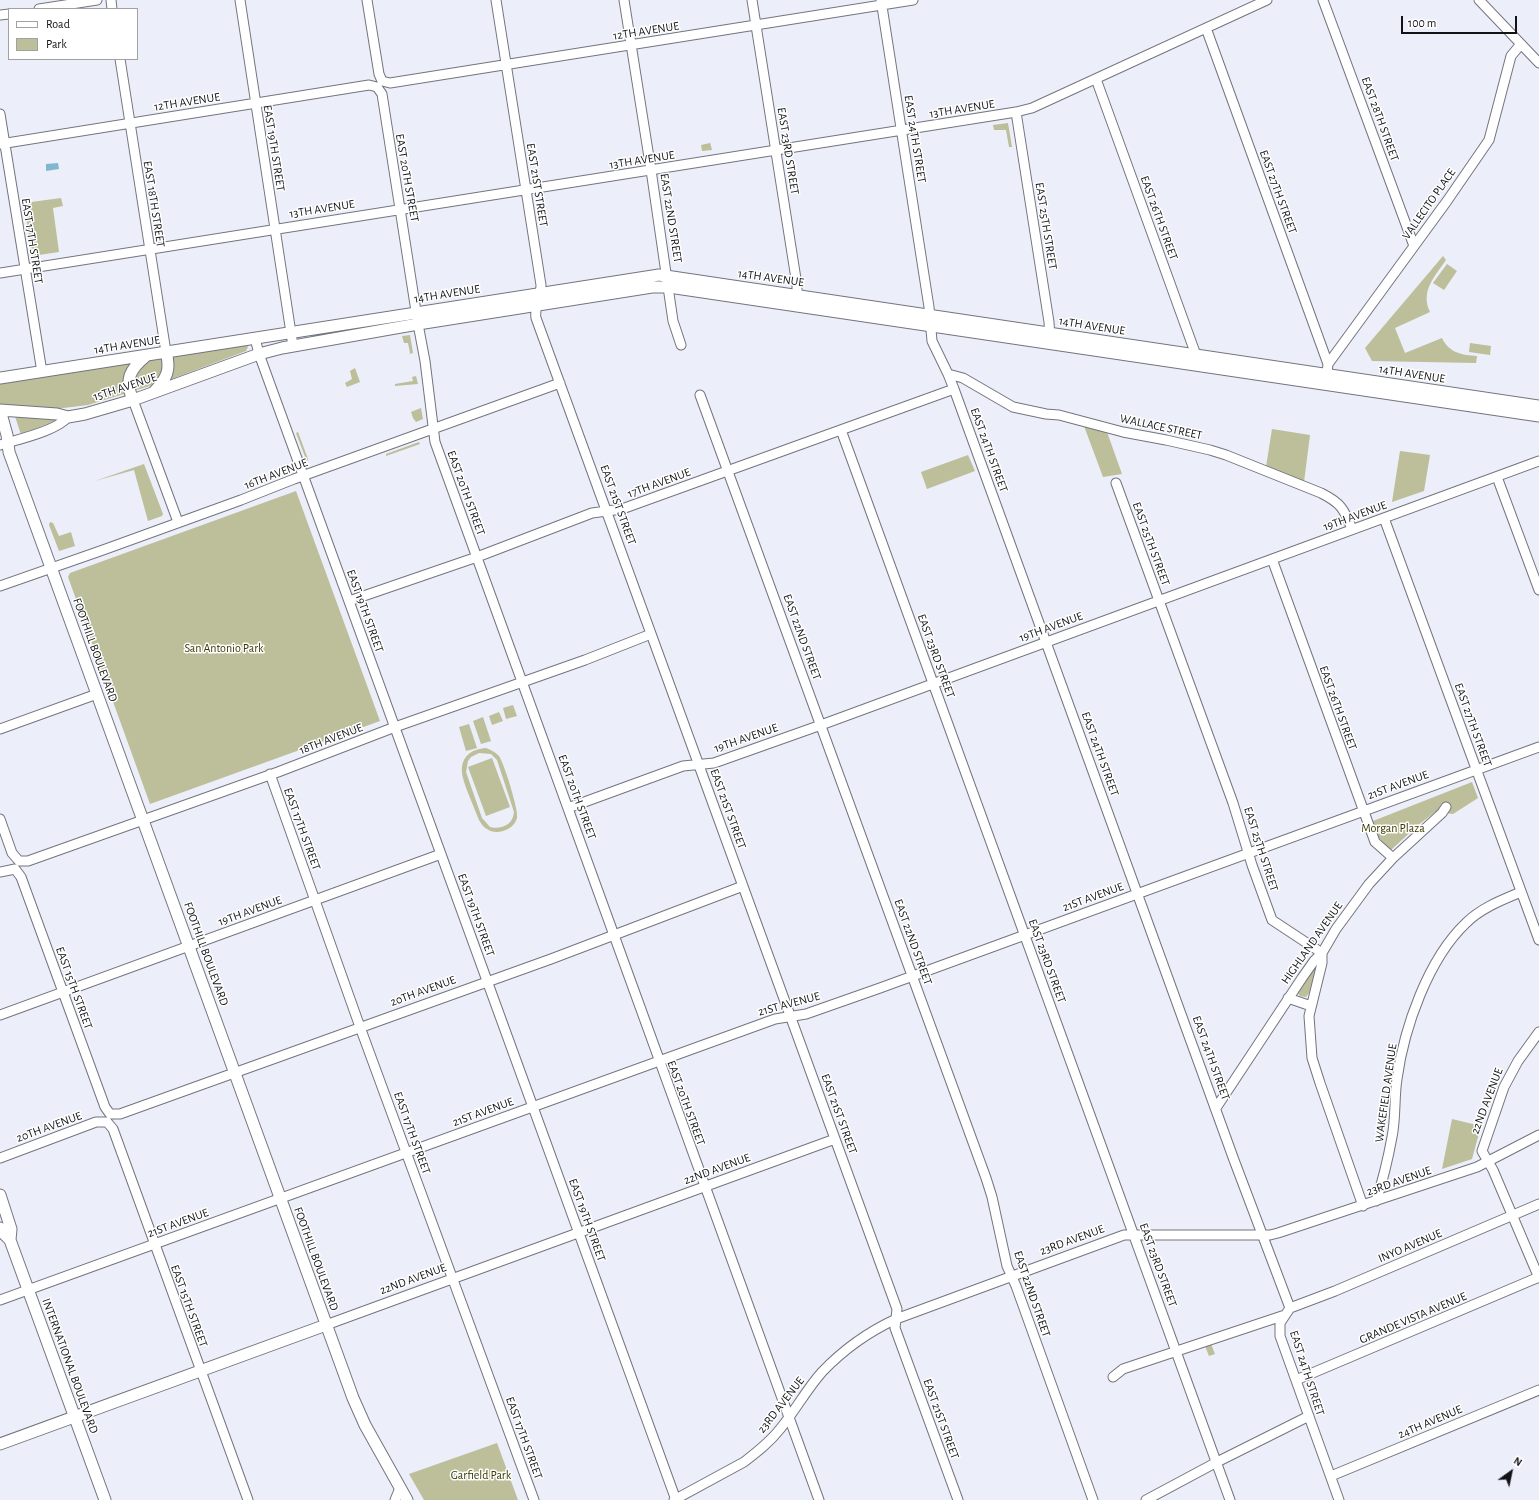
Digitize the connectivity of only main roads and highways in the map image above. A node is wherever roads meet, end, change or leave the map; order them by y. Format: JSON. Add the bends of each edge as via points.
{"nodes":[{"id":1,"x":668,"y":281,"type":"junction"},
{"id":2,"x":166,"y":352,"type":"junction"},
{"id":3,"x":259,"y":354,"type":"joint"},
{"id":4,"x":148,"y":355,"type":"junction"},
{"id":5,"x":1327,"y":374,"type":"junction"},
{"id":6,"x":0,"y":378,"type":"edge"},
{"id":7,"x":152,"y":393,"type":"junction"},
{"id":8,"x":132,"y":400,"type":"junction"},
{"id":9,"x":1539,"y":406,"type":"edge"},
{"id":10,"x":0,"y":410,"type":"edge"},
{"id":11,"x":1539,"y":416,"type":"edge"},
{"id":12,"x":4,"y":444,"type":"edge"},
{"id":13,"x":0,"y":1195,"type":"edge"},
{"id":14,"x":0,"y":1228,"type":"edge"},
{"id":15,"x":10,"y":1240,"type":"junction"},
{"id":16,"x":326,"y":1325,"type":"junction"},
{"id":17,"x":74,"y":1416,"type":"junction"},
{"id":18,"x":0,"y":1444,"type":"edge"},
{"id":19,"x":105,"y":1500,"type":"edge"},
{"id":20,"x":407,"y":1500,"type":"edge"}],
"edges":[{"from":1,"to":2,"type":"main road","name":"14TH AVENUE","via":[[659,275]]},
{"from":1,"to":3,"type":"main road","name":"14TH AVENUE","via":[[652,287],[418,324]]},
{"from":1,"to":5,"type":"main road","name":"14TH AVENUE","via":[[1196,360]]},
{"from":2,"to":4,"type":"main road","name":"14TH AVENUE"},
{"from":2,"to":7,"type":"main road","via":[[169,369],[163,382]]},
{"from":3,"to":7,"type":"main road","name":"15TH AVENUE"},
{"from":4,"to":6,"type":"main road","name":"14TH AVENUE"},
{"from":4,"to":8,"type":"main road","via":[[136,364],[131,373],[128,386]]},
{"from":5,"to":9,"type":"main road","name":"14TH AVENUE"},
{"from":5,"to":11,"type":"main road","name":"14TH AVENUE"},
{"from":7,"to":8,"type":"main road","name":"15TH AVENUE"},
{"from":8,"to":10,"type":"main road","name":"15TH AVENUE","via":[[85,414],[68,416]]},
{"from":10,"to":12,"type":"main road","name":"FOOTHILL BOULEVARD"},
{"from":12,"to":16,"type":"main road","name":"FOOTHILL BOULEVARD"},
{"from":13,"to":15,"type":"main road","name":"INTERNATIONAL BOULEVARD","via":[[11,1229]]},
{"from":14,"to":15,"type":"main road","name":"INTERNATIONAL BOULEVARD"},
{"from":15,"to":17,"type":"main road","name":"INTERNATIONAL BOULEVARD"},
{"from":16,"to":17,"type":"main road","name":"22ND AVENUE"},
{"from":16,"to":20,"type":"main road","name":"FOOTHILL BOULEVARD","via":[[359,1412]]},
{"from":17,"to":18,"type":"main road","name":"22ND AVENUE"},
{"from":17,"to":19,"type":"main road","name":"INTERNATIONAL BOULEVARD"}]}
